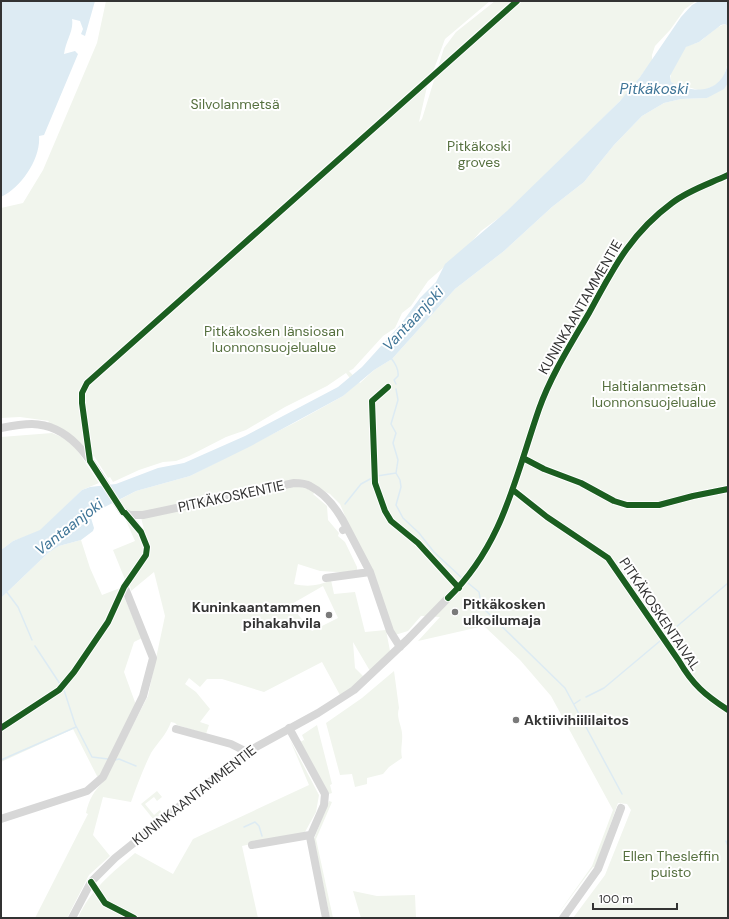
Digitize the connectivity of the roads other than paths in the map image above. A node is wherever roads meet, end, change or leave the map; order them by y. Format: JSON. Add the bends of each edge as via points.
{"nodes":[{"id":1,"x":1,"y":428,"type":"edge"},
{"id":2,"x":370,"y":572,"type":"junction"},
{"id":3,"x":326,"y":578,"type":"dead end"},
{"id":4,"x":125,"y":588,"type":"dead end"},
{"id":5,"x":448,"y":598,"type":"dead end"},
{"id":6,"x":400,"y":647,"type":"junction"},
{"id":7,"x":290,"y":728,"type":"junction"},
{"id":8,"x":174,"y":730,"type":"dead end"},
{"id":9,"x":247,"y":752,"type":"junction"},
{"id":10,"x":621,"y":808,"type":"dead end"},
{"id":11,"x":1,"y":819,"type":"edge"},
{"id":12,"x":310,"y":835,"type":"junction"},
{"id":13,"x":252,"y":845,"type":"dead end"},
{"id":14,"x":72,"y":918,"type":"edge"},
{"id":15,"x":326,"y":918,"type":"edge"},
{"id":16,"x":563,"y":918,"type":"edge"}],
"edges":[{"from":1,"to":2,"type":"street","name":"PITKÄKOSKENTIE","via":[[32,424],[47,426],[60,432],[78,446],[125,513],[143,515],[294,483],[310,486],[339,513],[344,529]]},
{"from":2,"to":3,"type":"street"},
{"from":2,"to":6,"type":"street","name":"PITKÄKOSKENTIE","via":[[390,631]]},
{"from":4,"to":11,"type":"street","via":[[153,658],[143,696],[103,777],[87,791]]},
{"from":5,"to":6,"type":"street","name":"KUNINKAANTAMMENTIE"},
{"from":6,"to":7,"type":"street","name":"KUNINKAANTAMMENTIE","via":[[349,694]]},
{"from":7,"to":9,"type":"street","name":"KUNINKAANTAMMENTIE"},
{"from":7,"to":12,"type":"street","via":[[325,797],[324,806]]},
{"from":8,"to":9,"type":"street","via":[[231,744]]},
{"from":9,"to":14,"type":"street","name":"KUNINKAANTAMMENTIE","via":[[106,866],[91,882]]},
{"from":10,"to":16,"type":"street","via":[[598,869]]},
{"from":12,"to":13,"type":"street"},
{"from":12,"to":15,"type":"street"}]}
